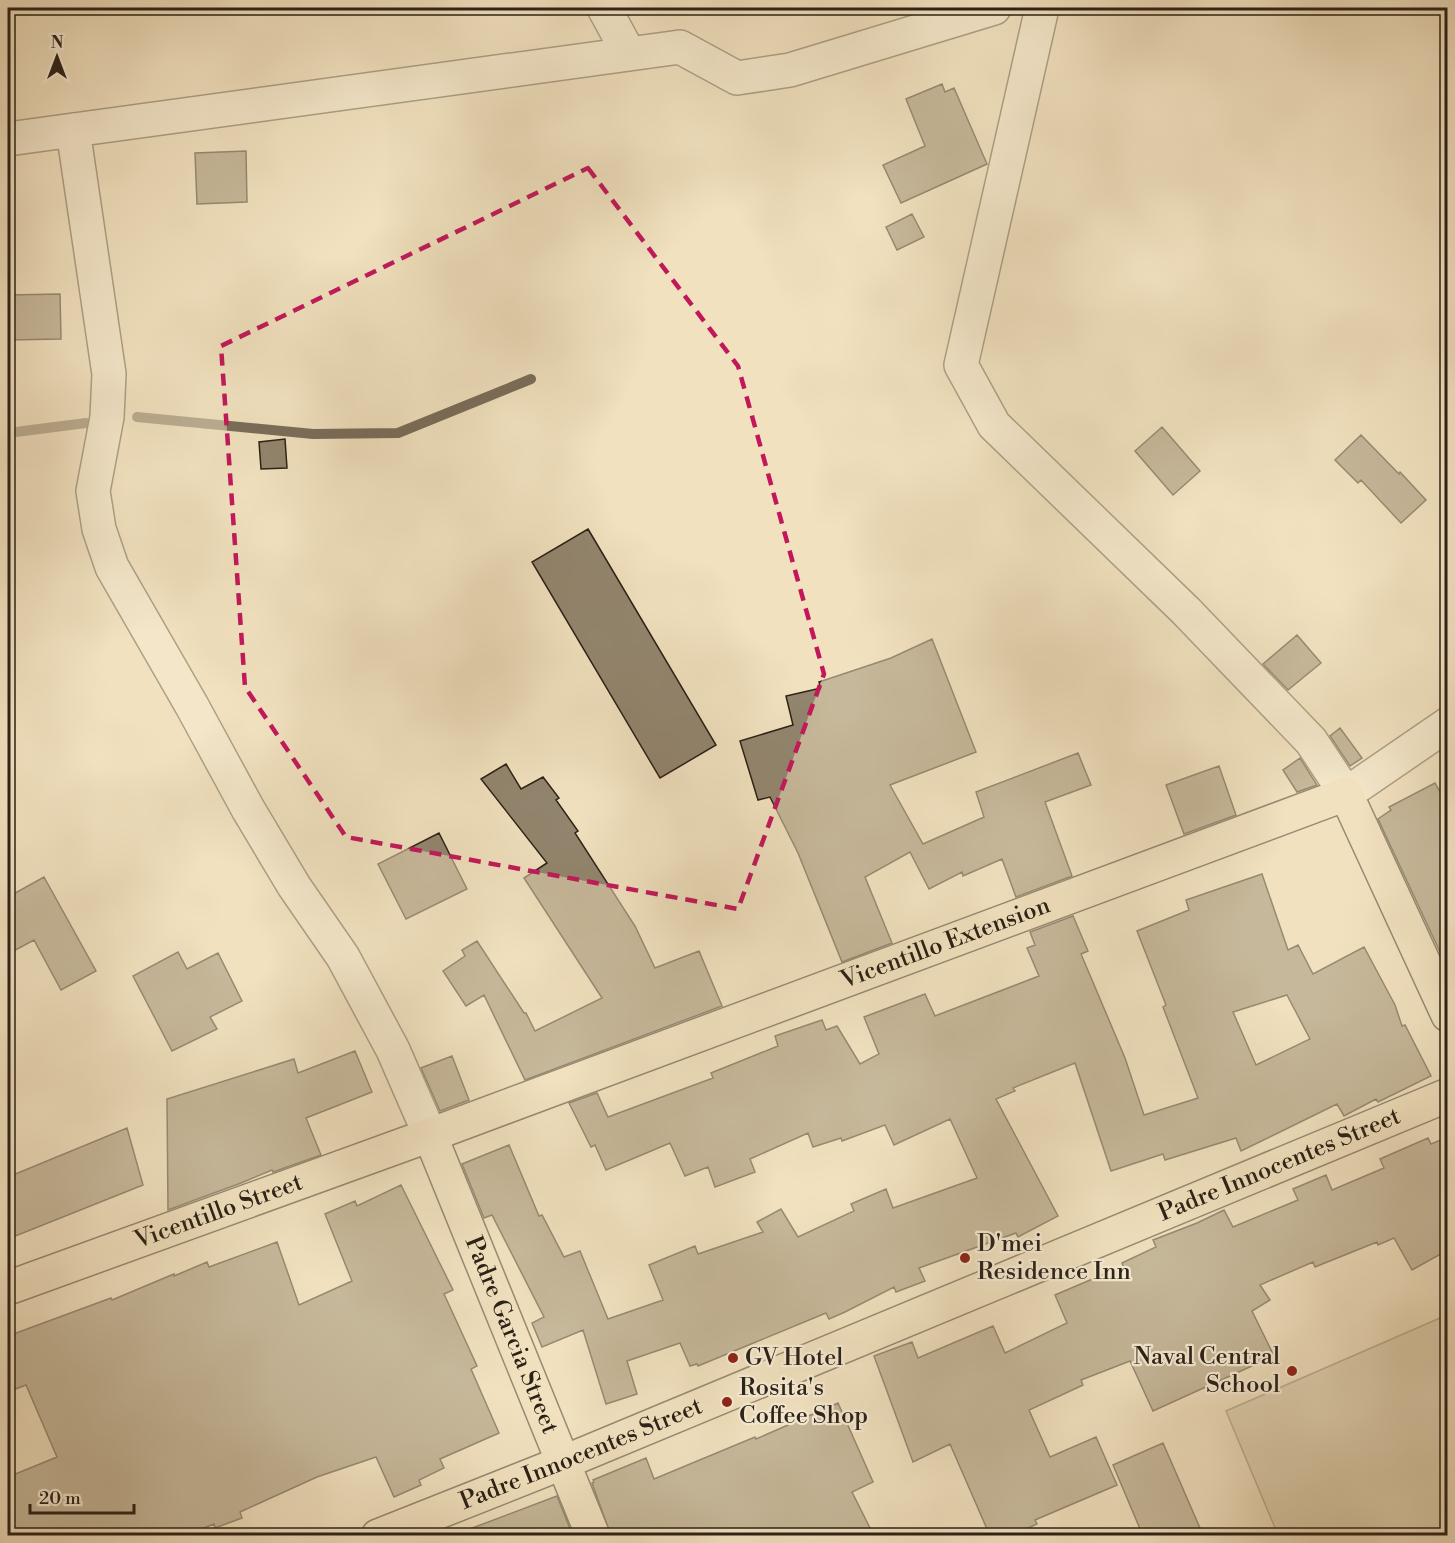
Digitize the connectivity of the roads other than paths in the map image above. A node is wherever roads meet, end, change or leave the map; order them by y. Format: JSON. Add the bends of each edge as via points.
{"nodes":[{"id":1,"x":604,"y":8,"type":"edge"},
{"id":2,"x":994,"y":8,"type":"edge"},
{"id":3,"x":1042,"y":8,"type":"edge"},
{"id":4,"x":629,"y":54,"type":"junction"},
{"id":5,"x":73,"y":130,"type":"junction"},
{"id":6,"x":8,"y":139,"type":"edge"},
{"id":7,"x":1448,"y":724,"type":"edge"},
{"id":8,"x":1346,"y":794,"type":"junction"},
{"id":9,"x":1448,"y":1016,"type":"edge"},
{"id":10,"x":1448,"y":1095,"type":"edge"},
{"id":11,"x":430,"y":1136,"type":"junction"},
{"id":12,"x":8,"y":1288,"type":"edge"},
{"id":13,"x":562,"y":1463,"type":"junction"},
{"id":14,"x":378,"y":1536,"type":"edge"},
{"id":15,"x":593,"y":1536,"type":"edge"}],
"edges":[{"from":1,"to":4,"type":"street"},
{"from":2,"to":4,"type":"street","via":[[790,70],[737,78],[680,47]]},
{"from":3,"to":8,"type":"street","via":[[961,365],[994,425],[1186,610],[1311,741]]},
{"from":4,"to":5,"type":"street"},
{"from":5,"to":6,"type":"street"},
{"from":5,"to":11,"type":"street","via":[[109,375],[107,417],[93,491],[99,529],[112,567],[294,886],[343,957],[393,1050]]},
{"from":7,"to":8,"type":"street","name":"Vicentillo Extension"},
{"from":8,"to":9,"type":"main road"},
{"from":8,"to":11,"type":"main road","name":"Vicentillo Extension"},
{"from":10,"to":13,"type":"main road","name":"Padre Innocentes Street"},
{"from":11,"to":12,"type":"main road","name":"Vicentillo Street"},
{"from":11,"to":13,"type":"main road","name":"Padre Garcia Street"},
{"from":13,"to":14,"type":"main road","name":"Padre Innocentes Street"},
{"from":13,"to":15,"type":"main road","name":"Padre Garcia Street"}]}
